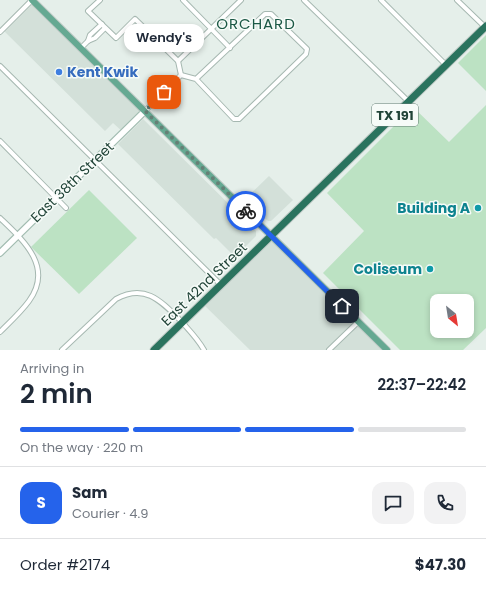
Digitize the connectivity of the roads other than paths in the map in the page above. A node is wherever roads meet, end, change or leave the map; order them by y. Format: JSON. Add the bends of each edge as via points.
{"nodes":[{"id":1,"x":32,"y":0,"type":"edge"},
{"id":2,"x":100,"y":0,"type":"edge"},
{"id":3,"x":183,"y":0,"type":"edge"},
{"id":4,"x":241,"y":0,"type":"edge"},
{"id":5,"x":304,"y":0,"type":"edge"},
{"id":6,"x":381,"y":0,"type":"edge"},
{"id":7,"x":457,"y":0,"type":"edge"},
{"id":8,"x":102,"y":24,"type":"junction"},
{"id":9,"x":486,"y":27,"type":"edge"},
{"id":10,"x":105,"y":28,"type":"junction"},
{"id":11,"x":212,"y":28,"type":"junction"},
{"id":12,"x":0,"y":32,"type":"edge"},
{"id":13,"x":88,"y":41,"type":"junction"},
{"id":14,"x":81,"y":48,"type":"junction"},
{"id":15,"x":230,"y":48,"type":"junction"},
{"id":16,"x":178,"y":61,"type":"junction"},
{"id":17,"x":446,"y":65,"type":"junction"},
{"id":18,"x":0,"y":66,"type":"edge"},
{"id":19,"x":181,"y":75,"type":"junction"},
{"id":20,"x":196,"y":79,"type":"junction"},
{"id":21,"x":409,"y":102,"type":"junction"},
{"id":22,"x":145,"y":111,"type":"junction"},
{"id":23,"x":0,"y":142,"type":"edge"},
{"id":24,"x":95,"y":160,"type":"junction"},
{"id":25,"x":56,"y":198,"type":"junction"},
{"id":26,"x":66,"y":208,"type":"dead end"},
{"id":27,"x":0,"y":218,"type":"edge"},
{"id":28,"x":18,"y":235,"type":"junction"},
{"id":29,"x":271,"y":236,"type":"junction"},
{"id":30,"x":0,"y":252,"type":"edge"},
{"id":31,"x":221,"y":285,"type":"junction"},
{"id":32,"x":358,"y":322,"type":"junction"},
{"id":33,"x":182,"y":323,"type":"junction"},
{"id":34,"x":0,"y":332,"type":"edge"},
{"id":35,"x":62,"y":350,"type":"edge"},
{"id":36,"x":154,"y":350,"type":"edge"},
{"id":37,"x":204,"y":350,"type":"edge"},
{"id":38,"x":329,"y":350,"type":"edge"},
{"id":39,"x":387,"y":350,"type":"edge"}],
"edges":[{"from":1,"to":12,"type":"street"},
{"from":1,"to":14,"type":"main road"},
{"from":2,"to":8,"type":"street","via":[[88,11]]},
{"from":3,"to":11,"type":"street"},
{"from":4,"to":11,"type":"street"},
{"from":5,"to":21,"type":"street"},
{"from":6,"to":17,"type":"street"},
{"from":7,"to":9,"type":"street"},
{"from":8,"to":10,"type":"street"},
{"from":8,"to":13,"type":"street","via":[[90,35]]},
{"from":9,"to":17,"type":"highway","number":"TX 191"},
{"from":10,"to":13,"type":"street"},
{"from":10,"to":16,"type":"street","via":[[116,38],[135,19]]},
{"from":11,"to":15,"type":"street"},
{"from":11,"to":16,"type":"street"},
{"from":13,"to":14,"type":"street"},
{"from":14,"to":22,"type":"main road"},
{"from":15,"to":20,"type":"street"},
{"from":15,"to":20,"type":"street","via":[[265,14],[270,14],[307,49],[306,54],[239,119],[234,119]]},
{"from":16,"to":19,"type":"street"},
{"from":17,"to":21,"type":"highway","number":"TX 191"},
{"from":18,"to":24,"type":"street"},
{"from":19,"to":20,"type":"street"},
{"from":19,"to":22,"type":"street"},
{"from":21,"to":29,"type":"highway","number":"TX 191"},
{"from":22,"to":24,"type":"street","name":"East 38th Street"},
{"from":22,"to":29,"type":"main road"},
{"from":23,"to":25,"type":"street"},
{"from":24,"to":25,"type":"street","name":"East 38th Street"},
{"from":24,"to":31,"type":"street"},
{"from":25,"to":26,"type":"street"},
{"from":25,"to":28,"type":"street","name":"East 38th Street"},
{"from":27,"to":28,"type":"street"},
{"from":28,"to":30,"type":"street","name":"East 38th Street"},
{"from":28,"to":34,"type":"street","via":[[35,260],[37,284],[29,301]]},
{"from":29,"to":31,"type":"highway","name":"East 42nd Street","number":"TX 191"},
{"from":29,"to":32,"type":"main road"},
{"from":31,"to":33,"type":"highway","name":"East 42nd Street","number":"TX 191"},
{"from":32,"to":38,"type":"street"},
{"from":32,"to":39,"type":"main road"},
{"from":33,"to":35,"type":"street","via":[[155,297],[132,293],[116,299]]},
{"from":33,"to":36,"type":"highway","name":"East 42nd Street","number":"TX 191"},
{"from":33,"to":37,"type":"street"}]}
